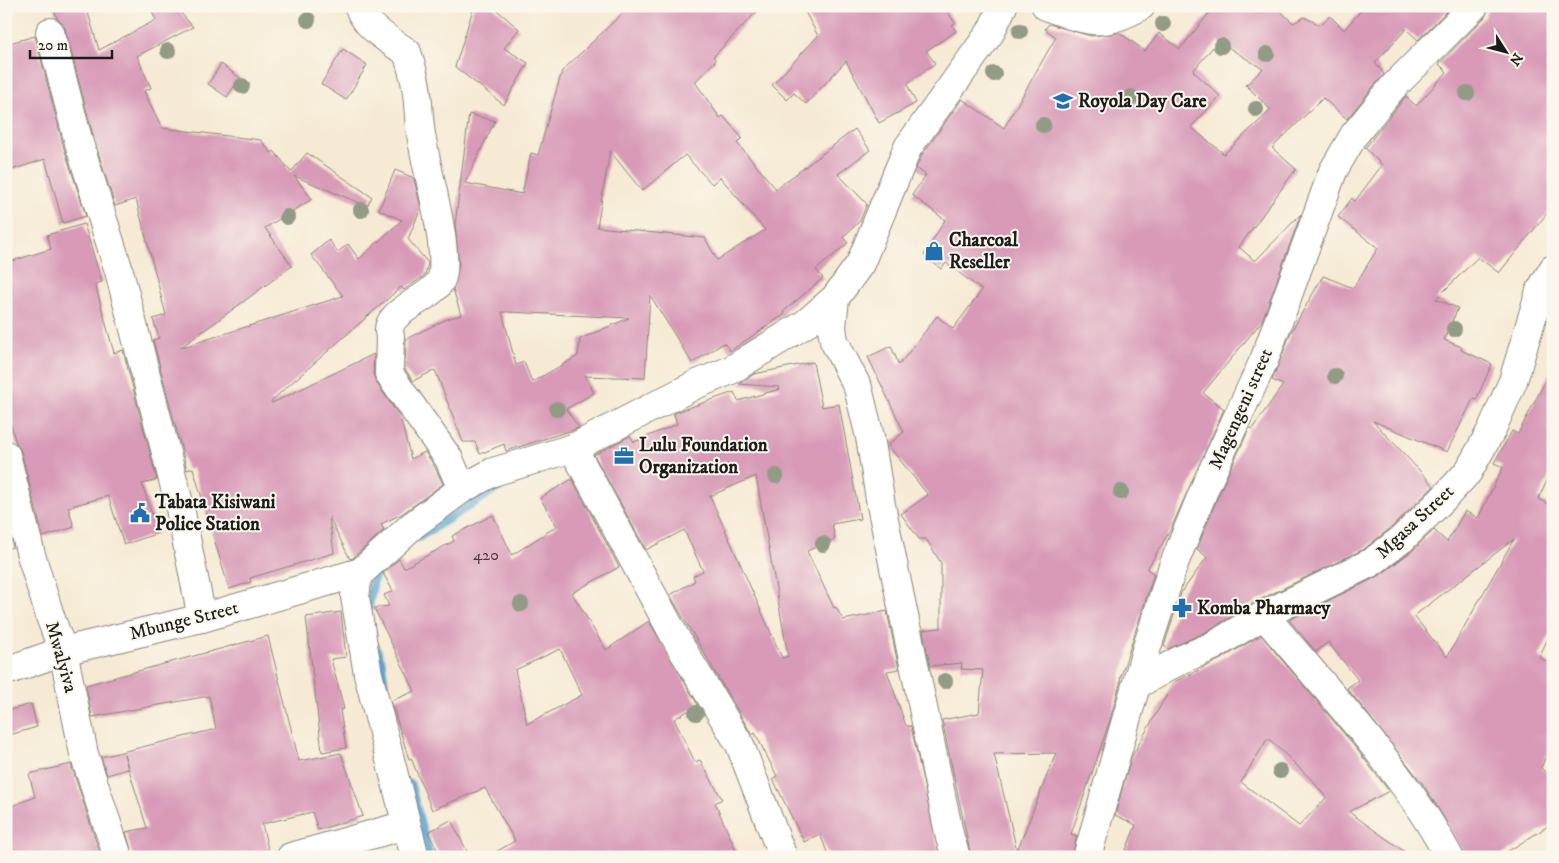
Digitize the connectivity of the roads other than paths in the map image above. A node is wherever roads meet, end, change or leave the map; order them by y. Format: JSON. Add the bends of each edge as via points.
{"nodes":[{"id":1,"x":359,"y":6,"type":"edge"},
{"id":2,"x":1003,"y":6,"type":"edge"},
{"id":3,"x":1046,"y":6,"type":"edge"},
{"id":4,"x":1141,"y":6,"type":"edge"},
{"id":5,"x":1474,"y":6,"type":"edge"},
{"id":6,"x":50,"y":32,"type":"dead end"},
{"id":7,"x":1553,"y":269,"type":"edge"},
{"id":8,"x":835,"y":298,"type":"junction"},
{"id":9,"x":573,"y":448,"type":"junction"},
{"id":10,"x":6,"y":455,"type":"edge"},
{"id":11,"x":462,"y":489,"type":"junction"},
{"id":12,"x":361,"y":572,"type":"junction"},
{"id":13,"x":1264,"y":615,"type":"junction"},
{"id":14,"x":202,"y":618,"type":"junction"},
{"id":15,"x":63,"y":651,"type":"junction"},
{"id":16,"x":6,"y":671,"type":"edge"},
{"id":17,"x":1138,"y":684,"type":"junction"},
{"id":18,"x":406,"y":825,"type":"junction"},
{"id":19,"x":118,"y":857,"type":"edge"},
{"id":20,"x":290,"y":857,"type":"edge"},
{"id":21,"x":415,"y":857,"type":"edge"},
{"id":22,"x":783,"y":857,"type":"edge"},
{"id":23,"x":956,"y":857,"type":"edge"},
{"id":24,"x":1087,"y":857,"type":"edge"},
{"id":25,"x":1449,"y":857,"type":"edge"}],
"edges":[{"from":1,"to":11,"type":"street","via":[[382,36],[407,52],[415,82],[420,133],[438,211],[443,256],[442,277],[436,287],[391,323],[388,331],[389,374],[449,459]]},
{"from":2,"to":8,"type":"street","via":[[990,32],[908,147],[860,264]]},
{"from":3,"to":4,"type":"street","via":[[1093,22],[1120,18]]},
{"from":5,"to":17,"type":"street","name":"Magengeni street","via":[[1393,87],[1354,135],[1333,171],[1268,349],[1173,566]]},
{"from":6,"to":14,"type":"street","via":[[79,143],[119,271],[179,503]]},
{"from":7,"to":13,"type":"street","name":"Mgasa Street","via":[[1540,291],[1514,381],[1468,472],[1402,539],[1372,562]]},
{"from":8,"to":9,"type":"street","via":[[805,324],[731,370]]},
{"from":8,"to":23,"type":"street","via":[[834,341],[858,388],[870,437],[880,505],[908,642]]},
{"from":9,"to":11,"type":"street","via":[[493,472]]},
{"from":9,"to":22,"type":"street","via":[[678,644],[740,745]]},
{"from":10,"to":15,"type":"street","name":"Mwalyiva","via":[[31,555]]},
{"from":11,"to":12,"type":"street","via":[[413,525]]},
{"from":12,"to":14,"type":"street","name":"Mbunge Street"},
{"from":12,"to":18,"type":"street","via":[[355,597],[368,674]]},
{"from":13,"to":17,"type":"street","name":"Mgasa Street","via":[[1213,646]]},
{"from":13,"to":25,"type":"street","via":[[1385,762]]},
{"from":14,"to":15,"type":"street","name":"Mbunge Street"},
{"from":15,"to":16,"type":"street","name":"Mbunge Street"},
{"from":15,"to":19,"type":"street","name":"Mwalyiva","via":[[84,754]]},
{"from":17,"to":24,"type":"street","name":"Magengeni street"},
{"from":18,"to":20,"type":"street"},
{"from":18,"to":21,"type":"street"}]}
